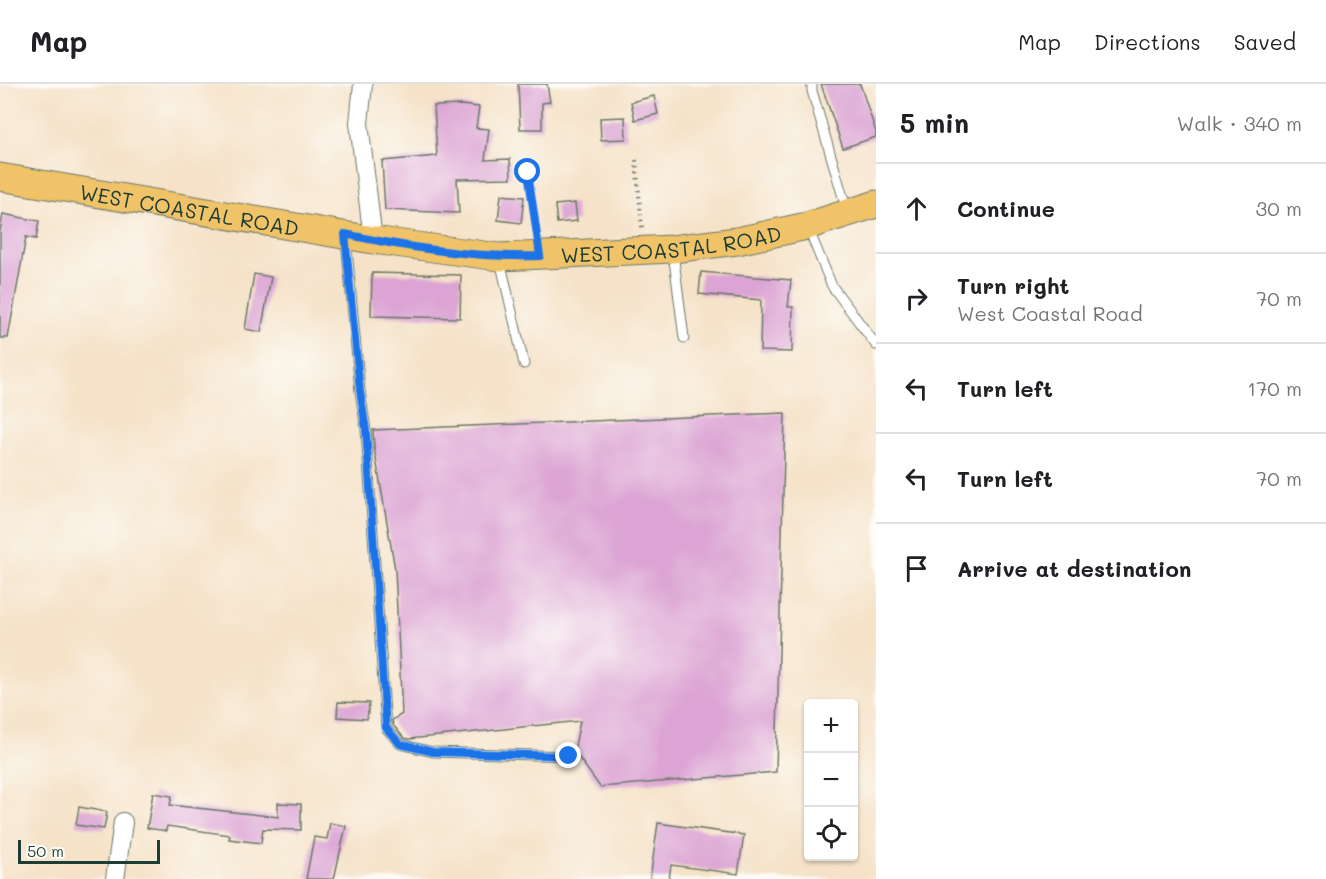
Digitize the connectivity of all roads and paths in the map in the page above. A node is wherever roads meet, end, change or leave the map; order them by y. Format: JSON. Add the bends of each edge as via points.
{"nodes":[{"id":1,"x":363,"y":84,"type":"edge"},
{"id":2,"x":812,"y":84,"type":"edge"},
{"id":3,"x":636,"y":160,"type":"dead end"},
{"id":4,"x":528,"y":172,"type":"dead end"},
{"id":5,"x":0,"y":177,"type":"edge"},
{"id":6,"x":876,"y":204,"type":"edge"},
{"id":7,"x":847,"y":213,"type":"junction"},
{"id":8,"x":807,"y":226,"type":"junction"},
{"id":9,"x":345,"y":234,"type":"junction"},
{"id":10,"x":373,"y":240,"type":"junction"},
{"id":11,"x":672,"y":249,"type":"junction"},
{"id":12,"x":644,"y":251,"type":"junction"},
{"id":13,"x":540,"y":256,"type":"junction"},
{"id":14,"x":500,"y":257,"type":"junction"},
{"id":15,"x":684,"y":338,"type":"dead end"},
{"id":16,"x":876,"y":345,"type":"edge"},
{"id":17,"x":525,"y":364,"type":"dead end"},
{"id":18,"x":569,"y":756,"type":"dead end"},
{"id":19,"x":123,"y":822,"type":"dead end"},
{"id":20,"x":115,"y":879,"type":"edge"}],
"edges":[{"from":1,"to":10,"type":"street","via":[[359,123]]},
{"from":2,"to":7,"type":"lane"},
{"from":3,"to":12,"type":"path"},
{"from":4,"to":13,"type":"path"},
{"from":5,"to":9,"type":"main road","name":"WEST COASTAL ROAD"},
{"from":6,"to":7,"type":"main road","name":"WEST COASTAL ROAD"},
{"from":7,"to":8,"type":"main road","name":"WEST COASTAL ROAD"},
{"from":8,"to":11,"type":"main road","name":"WEST COASTAL ROAD","via":[[737,241]]},
{"from":8,"to":16,"type":"lane","via":[[832,286]]},
{"from":9,"to":10,"type":"main road","name":"WEST COASTAL ROAD"},
{"from":9,"to":18,"type":"lane","via":[[366,430],[386,728],[400,744],[433,752]]},
{"from":10,"to":14,"type":"main road","name":"WEST COASTAL ROAD"},
{"from":11,"to":12,"type":"main road","name":"WEST COASTAL ROAD"},
{"from":11,"to":15,"type":"lane"},
{"from":12,"to":13,"type":"main road","name":"WEST COASTAL ROAD"},
{"from":13,"to":14,"type":"main road","name":"WEST COASTAL ROAD"},
{"from":14,"to":17,"type":"lane"},
{"from":19,"to":20,"type":"street"}]}
